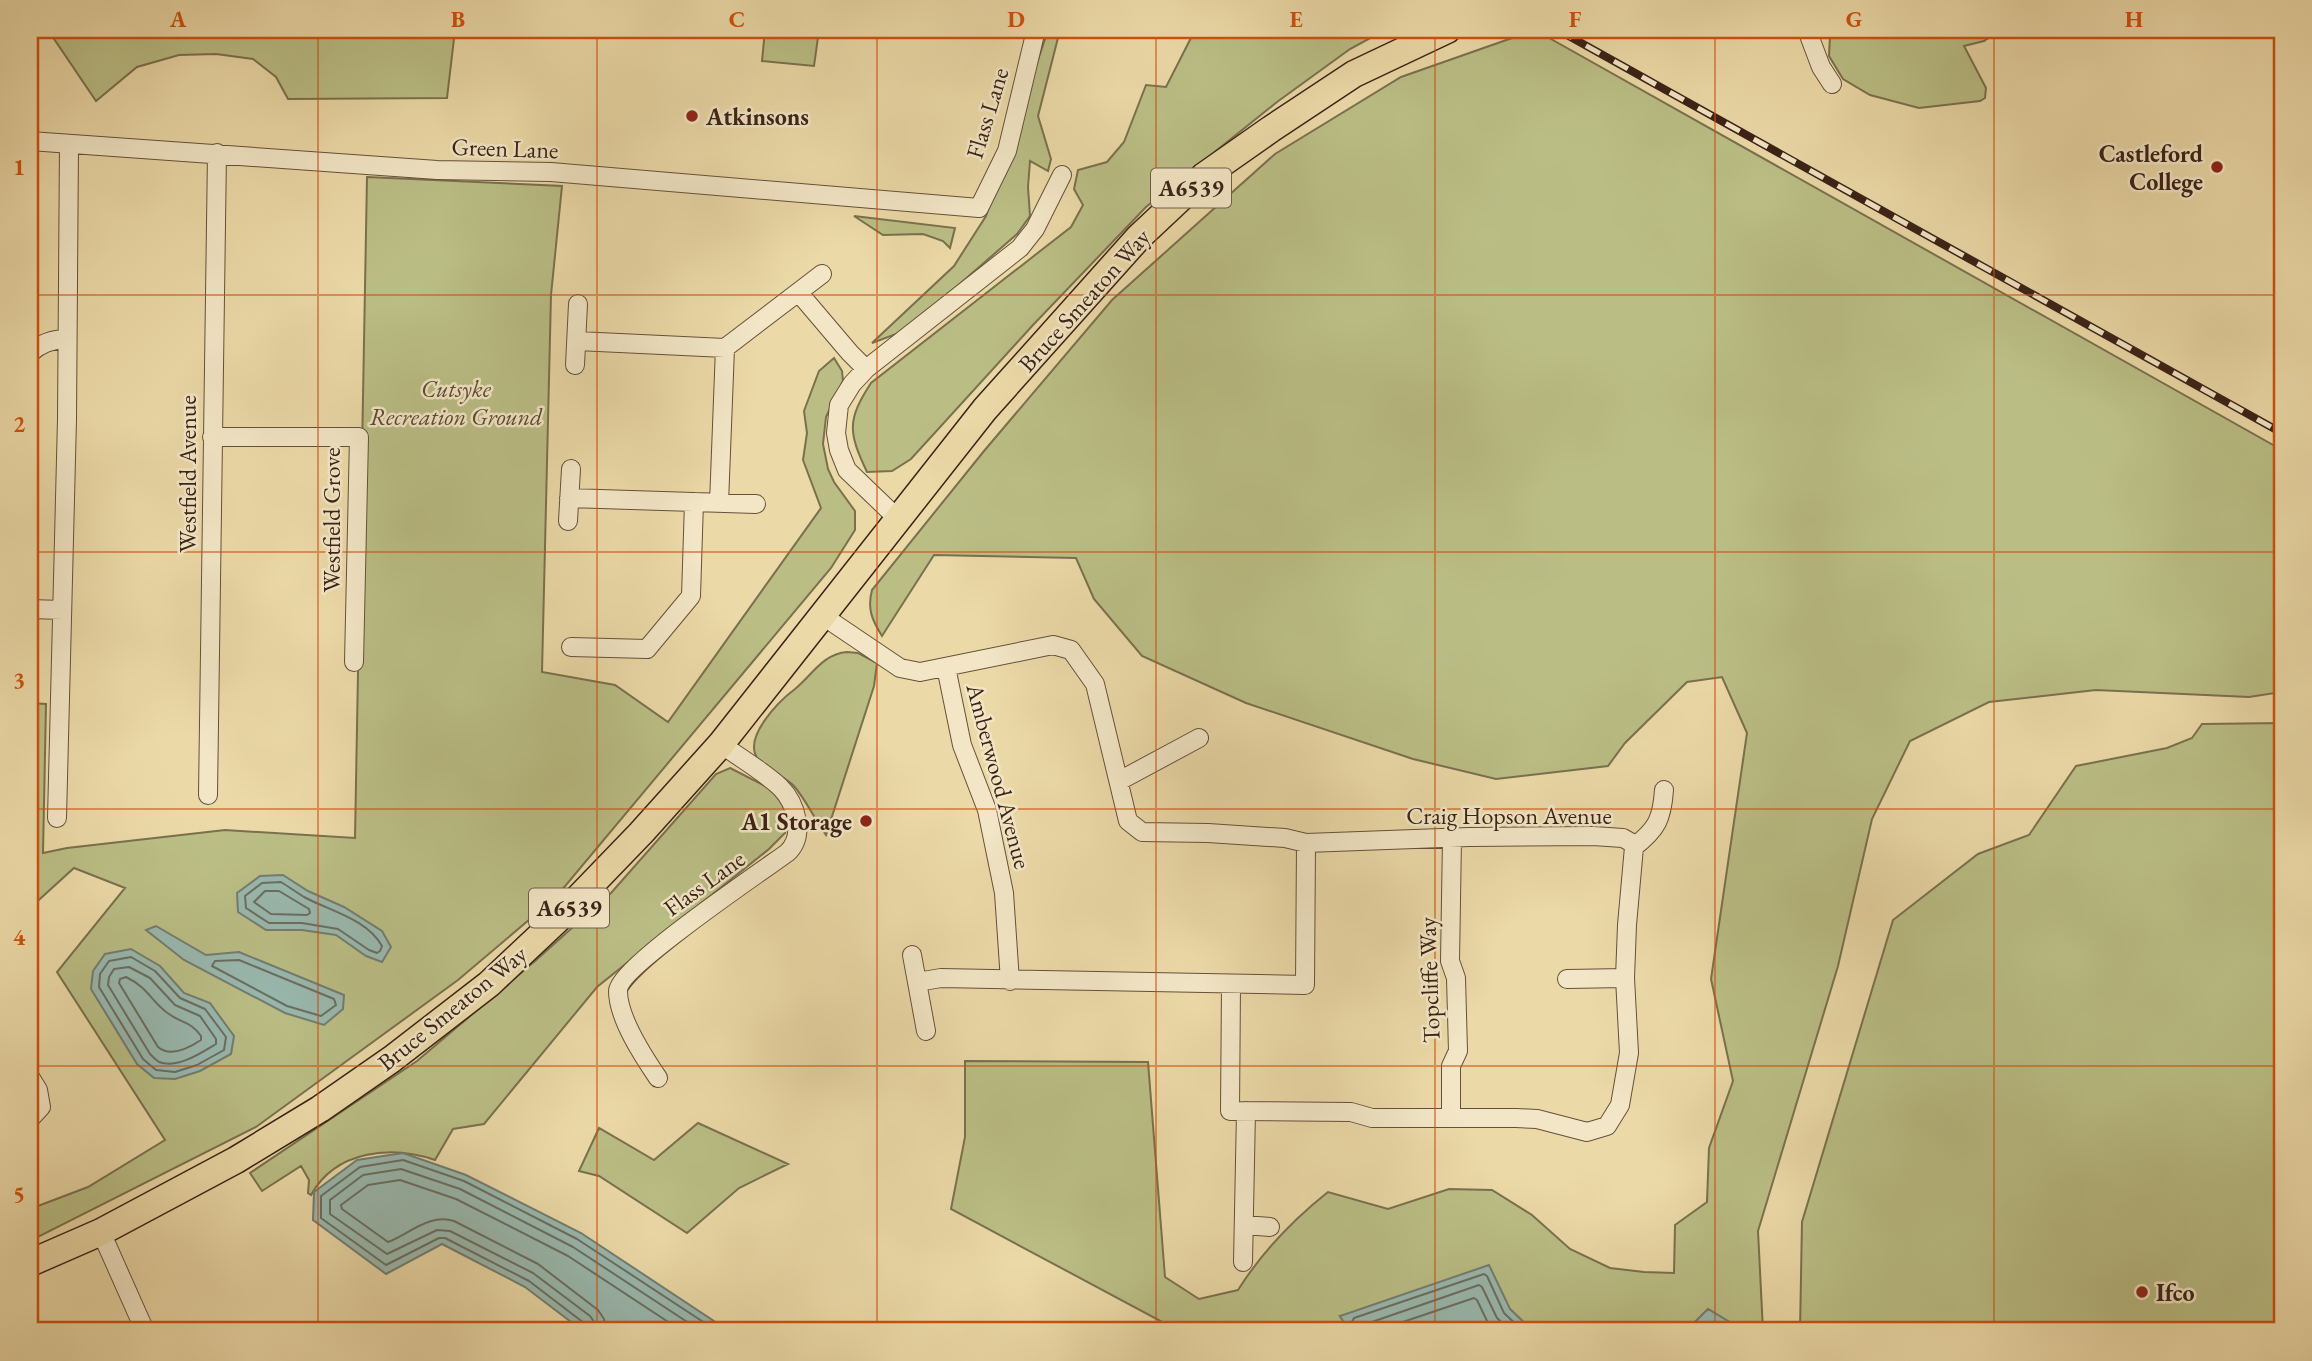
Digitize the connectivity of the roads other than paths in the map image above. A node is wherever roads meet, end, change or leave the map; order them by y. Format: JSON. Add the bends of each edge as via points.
{"nodes":[{"id":1,"x":1036,"y":30,"type":"edge"},
{"id":2,"x":1447,"y":30,"type":"edge"},
{"id":3,"x":1807,"y":30,"type":"edge"},
{"id":4,"x":1815,"y":38,"type":"edge"},
{"id":5,"x":1832,"y":84,"type":"dead end"},
{"id":6,"x":30,"y":141,"type":"edge"},
{"id":7,"x":69,"y":144,"type":"junction"},
{"id":8,"x":217,"y":153,"type":"junction"},
{"id":9,"x":1062,"y":174,"type":"dead end"},
{"id":10,"x":979,"y":208,"type":"joint"},
{"id":11,"x":822,"y":274,"type":"dead end"},
{"id":12,"x":799,"y":293,"type":"junction"},
{"id":13,"x":578,"y":304,"type":"dead end"},
{"id":14,"x":67,"y":339,"type":"junction"},
{"id":15,"x":577,"y":341,"type":"junction"},
{"id":16,"x":725,"y":348,"type":"junction"},
{"id":17,"x":30,"y":353,"type":"edge"},
{"id":18,"x":575,"y":365,"type":"dead end"},
{"id":19,"x":866,"y":369,"type":"junction"},
{"id":20,"x":212,"y":437,"type":"junction"},
{"id":21,"x":571,"y":469,"type":"dead end"},
{"id":22,"x":569,"y":498,"type":"junction"},
{"id":23,"x":694,"y":502,"type":"junction"},
{"id":24,"x":719,"y":503,"type":"junction"},
{"id":25,"x":755,"y":504,"type":"dead end"},
{"id":26,"x":897,"y":519,"type":"junction"},
{"id":27,"x":568,"y":521,"type":"dead end"},
{"id":28,"x":30,"y":609,"type":"edge"},
{"id":29,"x":62,"y":610,"type":"junction"},
{"id":30,"x":823,"y":616,"type":"junction"},
{"id":31,"x":571,"y":647,"type":"dead end"},
{"id":32,"x":354,"y":662,"type":"dead end"},
{"id":33,"x":946,"y":667,"type":"junction"},
{"id":34,"x":1199,"y":738,"type":"dead end"},
{"id":35,"x":721,"y":744,"type":"junction"},
{"id":36,"x":1119,"y":781,"type":"junction"},
{"id":37,"x":1664,"y":790,"type":"dead end"},
{"id":38,"x":208,"y":795,"type":"dead end"},
{"id":39,"x":57,"y":818,"type":"dead end"},
{"id":40,"x":1452,"y":838,"type":"junction"},
{"id":41,"x":1306,"y":844,"type":"junction"},
{"id":42,"x":1634,"y":847,"type":"junction"},
{"id":43,"x":912,"y":955,"type":"dead end"},
{"id":44,"x":1625,"y":978,"type":"junction"},
{"id":45,"x":1567,"y":979,"type":"dead end"},
{"id":46,"x":1002,"y":980,"type":"junction"},
{"id":47,"x":917,"y":982,"type":"junction"},
{"id":48,"x":1231,"y":985,"type":"junction"},
{"id":49,"x":926,"y":1031,"type":"dead end"},
{"id":50,"x":30,"y":1077,"type":"edge"},
{"id":51,"x":658,"y":1078,"type":"dead end"},
{"id":52,"x":1247,"y":1111,"type":"junction"},
{"id":53,"x":1451,"y":1118,"type":"junction"},
{"id":54,"x":30,"y":1119,"type":"edge"},
{"id":55,"x":1245,"y":1226,"type":"junction"},
{"id":56,"x":1270,"y":1227,"type":"dead end"},
{"id":57,"x":102,"y":1232,"type":"junction"},
{"id":58,"x":1243,"y":1262,"type":"dead end"},
{"id":59,"x":30,"y":1264,"type":"edge"},
{"id":60,"x":145,"y":1331,"type":"edge"}],
"edges":[{"from":1,"to":10,"type":"street","name":"Flass Lane","via":[[1007,151]]},
{"from":2,"to":26,"type":"main road","name":"Bruce Smeaton Way","number":"A6539","via":[[1354,74],[1204,176],[1139,237],[985,409]]},
{"from":3,"to":4,"type":"street"},
{"from":4,"to":5,"type":"street","via":[[1821,67]]},
{"from":6,"to":7,"type":"street","name":"Green Lane"},
{"from":7,"to":8,"type":"street","name":"Green Lane"},
{"from":7,"to":14,"type":"street"},
{"from":8,"to":10,"type":"street","name":"Green Lane","via":[[437,170],[551,172]]},
{"from":8,"to":20,"type":"street","name":"Westfield Avenue"},
{"from":9,"to":19,"type":"street","via":[[1035,229],[1020,248]]},
{"from":11,"to":12,"type":"street"},
{"from":12,"to":16,"type":"street"},
{"from":12,"to":19,"type":"street"},
{"from":13,"to":15,"type":"street"},
{"from":14,"to":17,"type":"street","via":[[47,342]]},
{"from":14,"to":29,"type":"street"},
{"from":15,"to":16,"type":"street"},
{"from":15,"to":18,"type":"street"},
{"from":16,"to":24,"type":"street"},
{"from":19,"to":26,"type":"street","via":[[839,405],[839,450],[847,470]]},
{"from":20,"to":32,"type":"street","name":"Westfield Grove","via":[[359,437]]},
{"from":20,"to":38,"type":"street","name":"Westfield Avenue"},
{"from":21,"to":22,"type":"street"},
{"from":22,"to":23,"type":"street"},
{"from":22,"to":27,"type":"street"},
{"from":23,"to":24,"type":"street"},
{"from":23,"to":31,"type":"street","via":[[691,596],[647,649]]},
{"from":24,"to":25,"type":"street"},
{"from":26,"to":30,"type":"main road","name":"Bruce Smeaton Way","number":"A6539"},
{"from":28,"to":29,"type":"street"},
{"from":29,"to":39,"type":"street"},
{"from":30,"to":33,"type":"street","name":"Craig Hopson Avenue","via":[[900,668],[920,672]]},
{"from":30,"to":35,"type":"main road","name":"Bruce Smeaton Way","number":"A6539"},
{"from":33,"to":36,"type":"street","name":"Craig Hopson Avenue","via":[[1053,645],[1070,650],[1095,684]]},
{"from":33,"to":46,"type":"street","name":"Amberwood Avenue","via":[[962,745],[987,810],[1004,893]]},
{"from":34,"to":36,"type":"street"},
{"from":35,"to":51,"type":"street","name":"Flass Lane","via":[[781,788],[795,812],[796,841],[787,853],[645,958],[620,983],[618,991],[630,1034]]},
{"from":35,"to":57,"type":"main road","name":"Bruce Smeaton Way","number":"A6539","via":[[576,900],[489,984],[320,1109]]},
{"from":36,"to":41,"type":"street","name":"Craig Hopson Avenue","via":[[1128,821],[1142,832],[1285,838]]},
{"from":37,"to":42,"type":"street","via":[[1657,827]]},
{"from":40,"to":41,"type":"street","name":"Craig Hopson Avenue"},
{"from":40,"to":42,"type":"street","name":"Craig Hopson Avenue","via":[[1593,836],[1622,838]]},
{"from":40,"to":53,"type":"street","name":"Topcliffe Way","via":[[1450,961],[1456,978],[1458,1051],[1451,1066]]},
{"from":41,"to":48,"type":"street","via":[[1305,985]]},
{"from":42,"to":44,"type":"street","name":"Craig Hopson Avenue"},
{"from":43,"to":47,"type":"street"},
{"from":44,"to":45,"type":"street"},
{"from":44,"to":53,"type":"street","name":"Craig Hopson Avenue","via":[[1629,1053],[1620,1105],[1607,1126],[1587,1132],[1537,1119]]},
{"from":46,"to":47,"type":"street"},
{"from":46,"to":48,"type":"street"},
{"from":47,"to":49,"type":"street"},
{"from":48,"to":52,"type":"street","via":[[1230,1111]]},
{"from":50,"to":54,"type":"street","via":[[41,1107]]},
{"from":52,"to":53,"type":"street","name":"Craig Hopson Avenue"},
{"from":52,"to":55,"type":"street"},
{"from":55,"to":56,"type":"street"},
{"from":55,"to":58,"type":"street"},
{"from":57,"to":59,"type":"main road","name":"Bruce Smeaton Way","number":"A6539"},
{"from":57,"to":60,"type":"street"}]}
